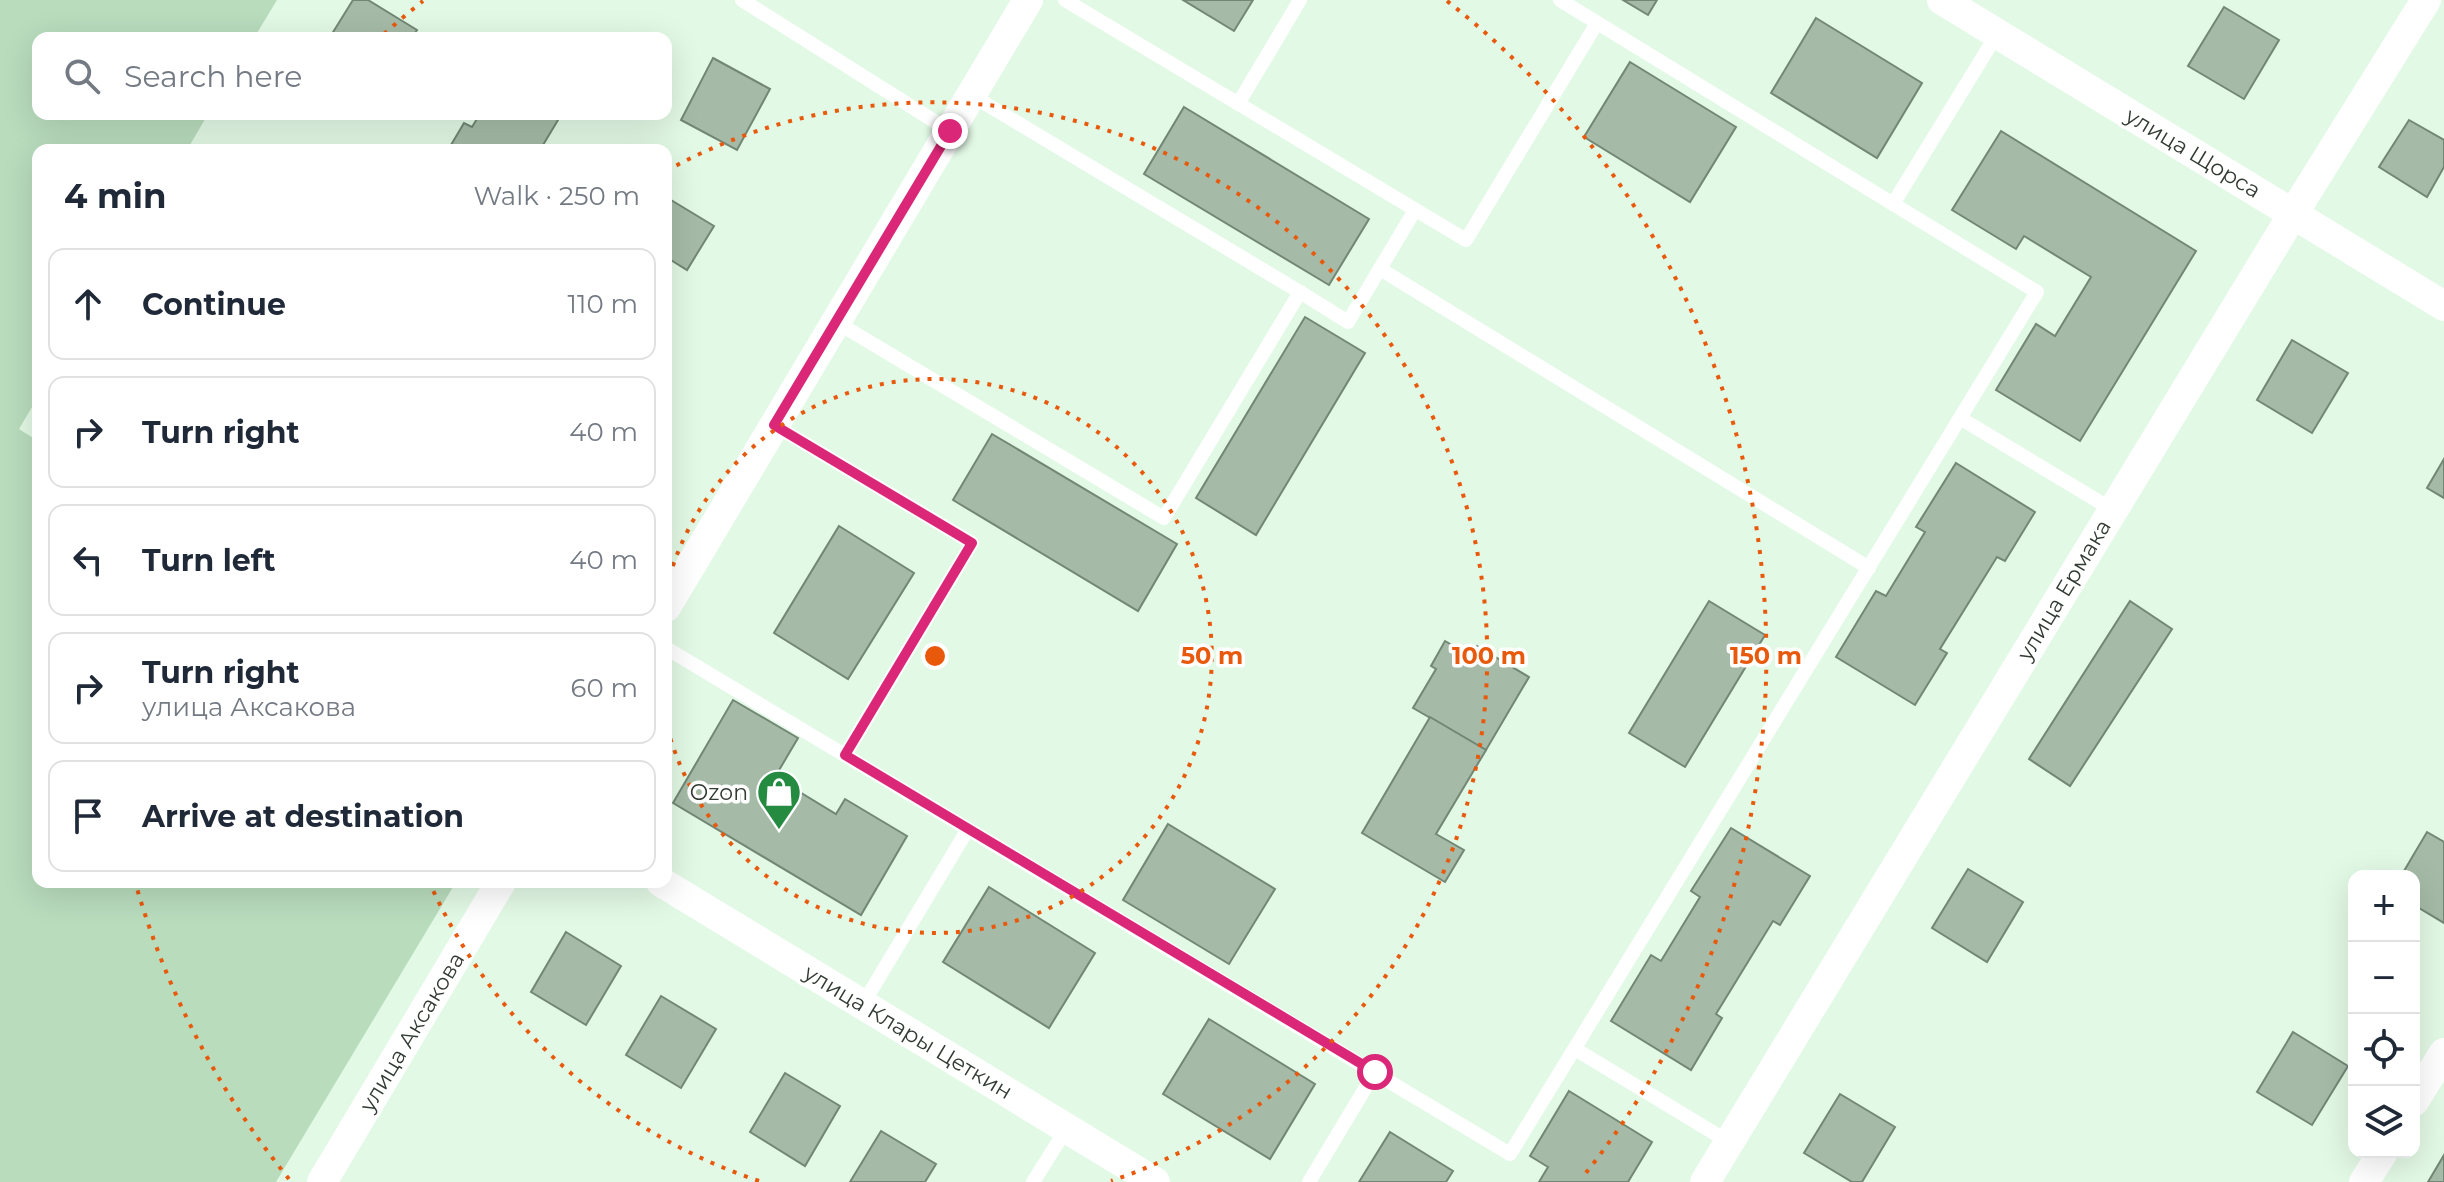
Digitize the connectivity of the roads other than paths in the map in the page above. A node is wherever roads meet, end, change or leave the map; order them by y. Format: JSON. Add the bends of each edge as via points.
{"nodes":[{"id":1,"x":742,"y":0,"type":"edge"},
{"id":2,"x":1028,"y":0,"type":"edge"},
{"id":3,"x":1065,"y":0,"type":"edge"},
{"id":4,"x":1300,"y":0,"type":"edge"},
{"id":5,"x":1560,"y":0,"type":"edge"},
{"id":6,"x":1942,"y":0,"type":"edge"},
{"id":7,"x":2426,"y":0,"type":"edge"},
{"id":8,"x":1597,"y":23,"type":"junction"},
{"id":9,"x":1997,"y":34,"type":"junction"},
{"id":10,"x":971,"y":95,"type":"junction"},
{"id":11,"x":1238,"y":104,"type":"junction"},
{"id":12,"x":950,"y":131,"type":"junction"},
{"id":13,"x":1893,"y":204,"type":"junction"},
{"id":14,"x":1415,"y":210,"type":"junction"},
{"id":15,"x":2293,"y":214,"type":"junction"},
{"id":16,"x":1380,"y":269,"type":"junction"},
{"id":17,"x":1300,"y":292,"type":"junction"},
{"id":18,"x":2444,"y":306,"type":"edge"},
{"id":19,"x":836,"y":322,"type":"junction"},
{"id":20,"x":1960,"y":418,"type":"junction"},
{"id":21,"x":774,"y":425,"type":"junction"},
{"id":22,"x":2113,"y":510,"type":"junction"},
{"id":23,"x":1869,"y":568,"type":"junction"},
{"id":24,"x":672,"y":597,"type":"edge"},
{"id":25,"x":672,"y":652,"type":"edge"},
{"id":26,"x":845,"y":755,"type":"junction"},
{"id":27,"x":968,"y":829,"type":"junction"},
{"id":28,"x":497,"y":888,"type":"edge"},
{"id":29,"x":671,"y":888,"type":"edge"},
{"id":30,"x":863,"y":1004,"type":"junction"},
{"id":31,"x":1575,"y":1049,"type":"junction"},
{"id":32,"x":2444,"y":1053,"type":"edge"},
{"id":33,"x":1375,"y":1072,"type":"junction"},
{"id":34,"x":2420,"y":1091,"type":"edge"},
{"id":35,"x":1067,"y":1128,"type":"junction"},
{"id":36,"x":1729,"y":1142,"type":"junction"},
{"id":37,"x":2379,"y":1158,"type":"edge"},
{"id":38,"x":325,"y":1181,"type":"edge"},
{"id":39,"x":1033,"y":1182,"type":"edge"},
{"id":40,"x":1155,"y":1182,"type":"edge"},
{"id":41,"x":1309,"y":1182,"type":"edge"},
{"id":42,"x":1705,"y":1182,"type":"edge"},
{"id":43,"x":2364,"y":1182,"type":"edge"}],
"edges":[{"from":1,"to":12,"type":"lane"},
{"from":2,"to":10,"type":"street"},
{"from":3,"to":11,"type":"lane"},
{"from":4,"to":11,"type":"lane"},
{"from":5,"to":8,"type":"lane"},
{"from":6,"to":9,"type":"street","name":"улица Щорса"},
{"from":7,"to":15,"type":"street","name":"улица Ермака"},
{"from":8,"to":13,"type":"lane"},
{"from":8,"to":14,"type":"lane","via":[[1466,240]]},
{"from":9,"to":13,"type":"lane"},
{"from":9,"to":15,"type":"street","name":"улица Щорса"},
{"from":10,"to":12,"type":"street"},
{"from":10,"to":17,"type":"lane"},
{"from":11,"to":14,"type":"lane"},
{"from":12,"to":19,"type":"street"},
{"from":13,"to":20,"type":"lane","via":[[2037,292]]},
{"from":14,"to":16,"type":"lane"},
{"from":15,"to":18,"type":"street","name":"улица Щорса"},
{"from":15,"to":22,"type":"street","name":"улица Ермака"},
{"from":16,"to":17,"type":"lane","via":[[1348,322]]},
{"from":16,"to":23,"type":"lane"},
{"from":17,"to":19,"type":"lane","via":[[1164,518]]},
{"from":19,"to":21,"type":"street"},
{"from":20,"to":22,"type":"lane"},
{"from":20,"to":23,"type":"lane"},
{"from":21,"to":24,"type":"street"},
{"from":21,"to":26,"type":"lane","via":[[972,543]]},
{"from":22,"to":36,"type":"street","name":"улица Ермака"},
{"from":23,"to":31,"type":"lane"},
{"from":25,"to":26,"type":"lane"},
{"from":26,"to":27,"type":"lane"},
{"from":27,"to":30,"type":"lane"},
{"from":27,"to":33,"type":"lane"},
{"from":28,"to":38,"type":"street","name":"улица Аксакова"},
{"from":29,"to":30,"type":"street","name":"улица Клары Цеткин"},
{"from":30,"to":35,"type":"street","name":"улица Клары Цеткин"},
{"from":31,"to":33,"type":"lane","via":[[1510,1154]]},
{"from":31,"to":36,"type":"lane"},
{"from":32,"to":34,"type":"street"},
{"from":33,"to":41,"type":"lane"},
{"from":35,"to":39,"type":"lane"},
{"from":35,"to":40,"type":"street","name":"улица Клары Цеткин"},
{"from":36,"to":42,"type":"street","name":"улица Ермака"},
{"from":37,"to":43,"type":"street"}]}
